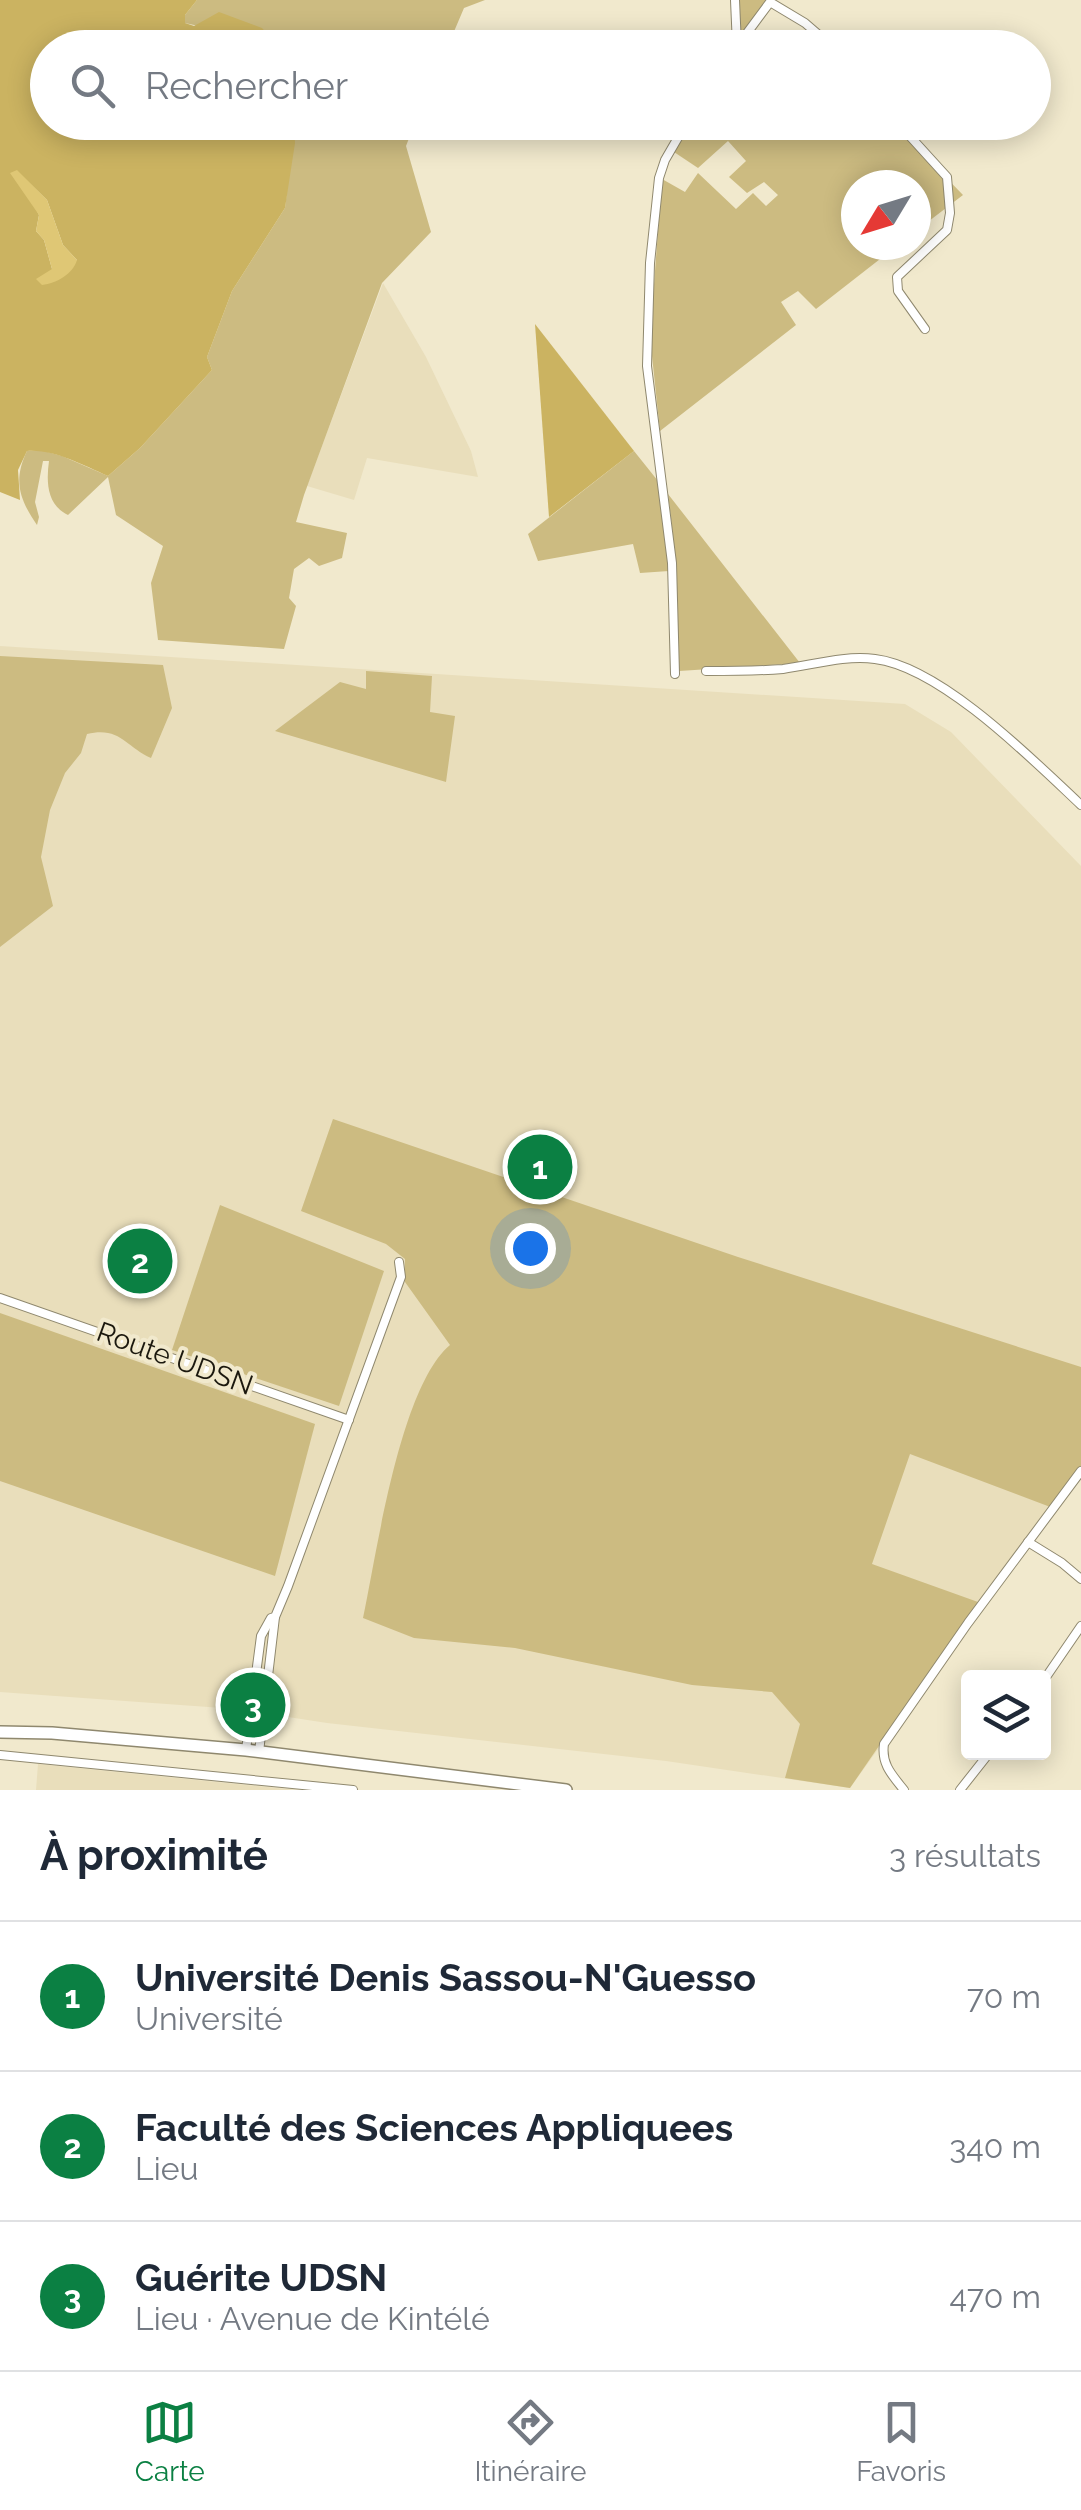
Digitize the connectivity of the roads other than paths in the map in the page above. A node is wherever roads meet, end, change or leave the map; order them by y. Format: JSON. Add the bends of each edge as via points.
{"nodes":[{"id":1,"x":735,"y":0,"type":"edge"},
{"id":2,"x":736,"y":30,"type":"edge"},
{"id":3,"x":749,"y":30,"type":"edge"},
{"id":4,"x":813,"y":30,"type":"edge"},
{"id":5,"x":677,"y":140,"type":"edge"},
{"id":6,"x":913,"y":140,"type":"edge"},
{"id":7,"x":925,"y":329,"type":"dead end"},
{"id":8,"x":706,"y":671,"type":"dead end"},
{"id":9,"x":676,"y":674,"type":"dead end"},
{"id":10,"x":1081,"y":805,"type":"edge"},
{"id":11,"x":399,"y":1262,"type":"dead end"},
{"id":12,"x":0,"y":1298,"type":"edge"},
{"id":13,"x":348,"y":1420,"type":"junction"},
{"id":14,"x":1081,"y":1471,"type":"edge"},
{"id":15,"x":1028,"y":1542,"type":"junction"},
{"id":16,"x":1081,"y":1579,"type":"edge"},
{"id":17,"x":1081,"y":1626,"type":"edge"},
{"id":18,"x":1051,"y":1670,"type":"edge"},
{"id":19,"x":0,"y":1732,"type":"edge"},
{"id":20,"x":253,"y":1747,"type":"junction"},
{"id":21,"x":0,"y":1756,"type":"edge"},
{"id":22,"x":984,"y":1760,"type":"edge"},
{"id":23,"x":352,"y":1790,"type":"edge"},
{"id":24,"x":566,"y":1790,"type":"edge"},
{"id":25,"x":904,"y":1790,"type":"edge"},
{"id":26,"x":960,"y":1790,"type":"edge"}],
"edges":[{"from":1,"to":2,"type":"street"},
{"from":3,"to":4,"type":"street","via":[[770,2]]},
{"from":5,"to":9,"type":"street","via":[[659,178],[646,339],[672,563]]},
{"from":6,"to":7,"type":"street","via":[[947,177],[950,213],[947,230],[897,277],[898,291]]},
{"from":8,"to":10,"type":"street","via":[[865,659],[905,668],[969,707]]},
{"from":11,"to":13,"type":"street","via":[[401,1276]]},
{"from":12,"to":13,"type":"street","name":"Route UDSN"},
{"from":13,"to":20,"type":"street","via":[[275,1617]]},
{"from":14,"to":15,"type":"street"},
{"from":15,"to":16,"type":"street"},
{"from":15,"to":25,"type":"street","via":[[884,1744],[882,1756]]},
{"from":17,"to":18,"type":"street"},
{"from":19,"to":20,"type":"main road"},
{"from":20,"to":24,"type":"main road"},
{"from":21,"to":23,"type":"street"},
{"from":22,"to":26,"type":"street"}]}
